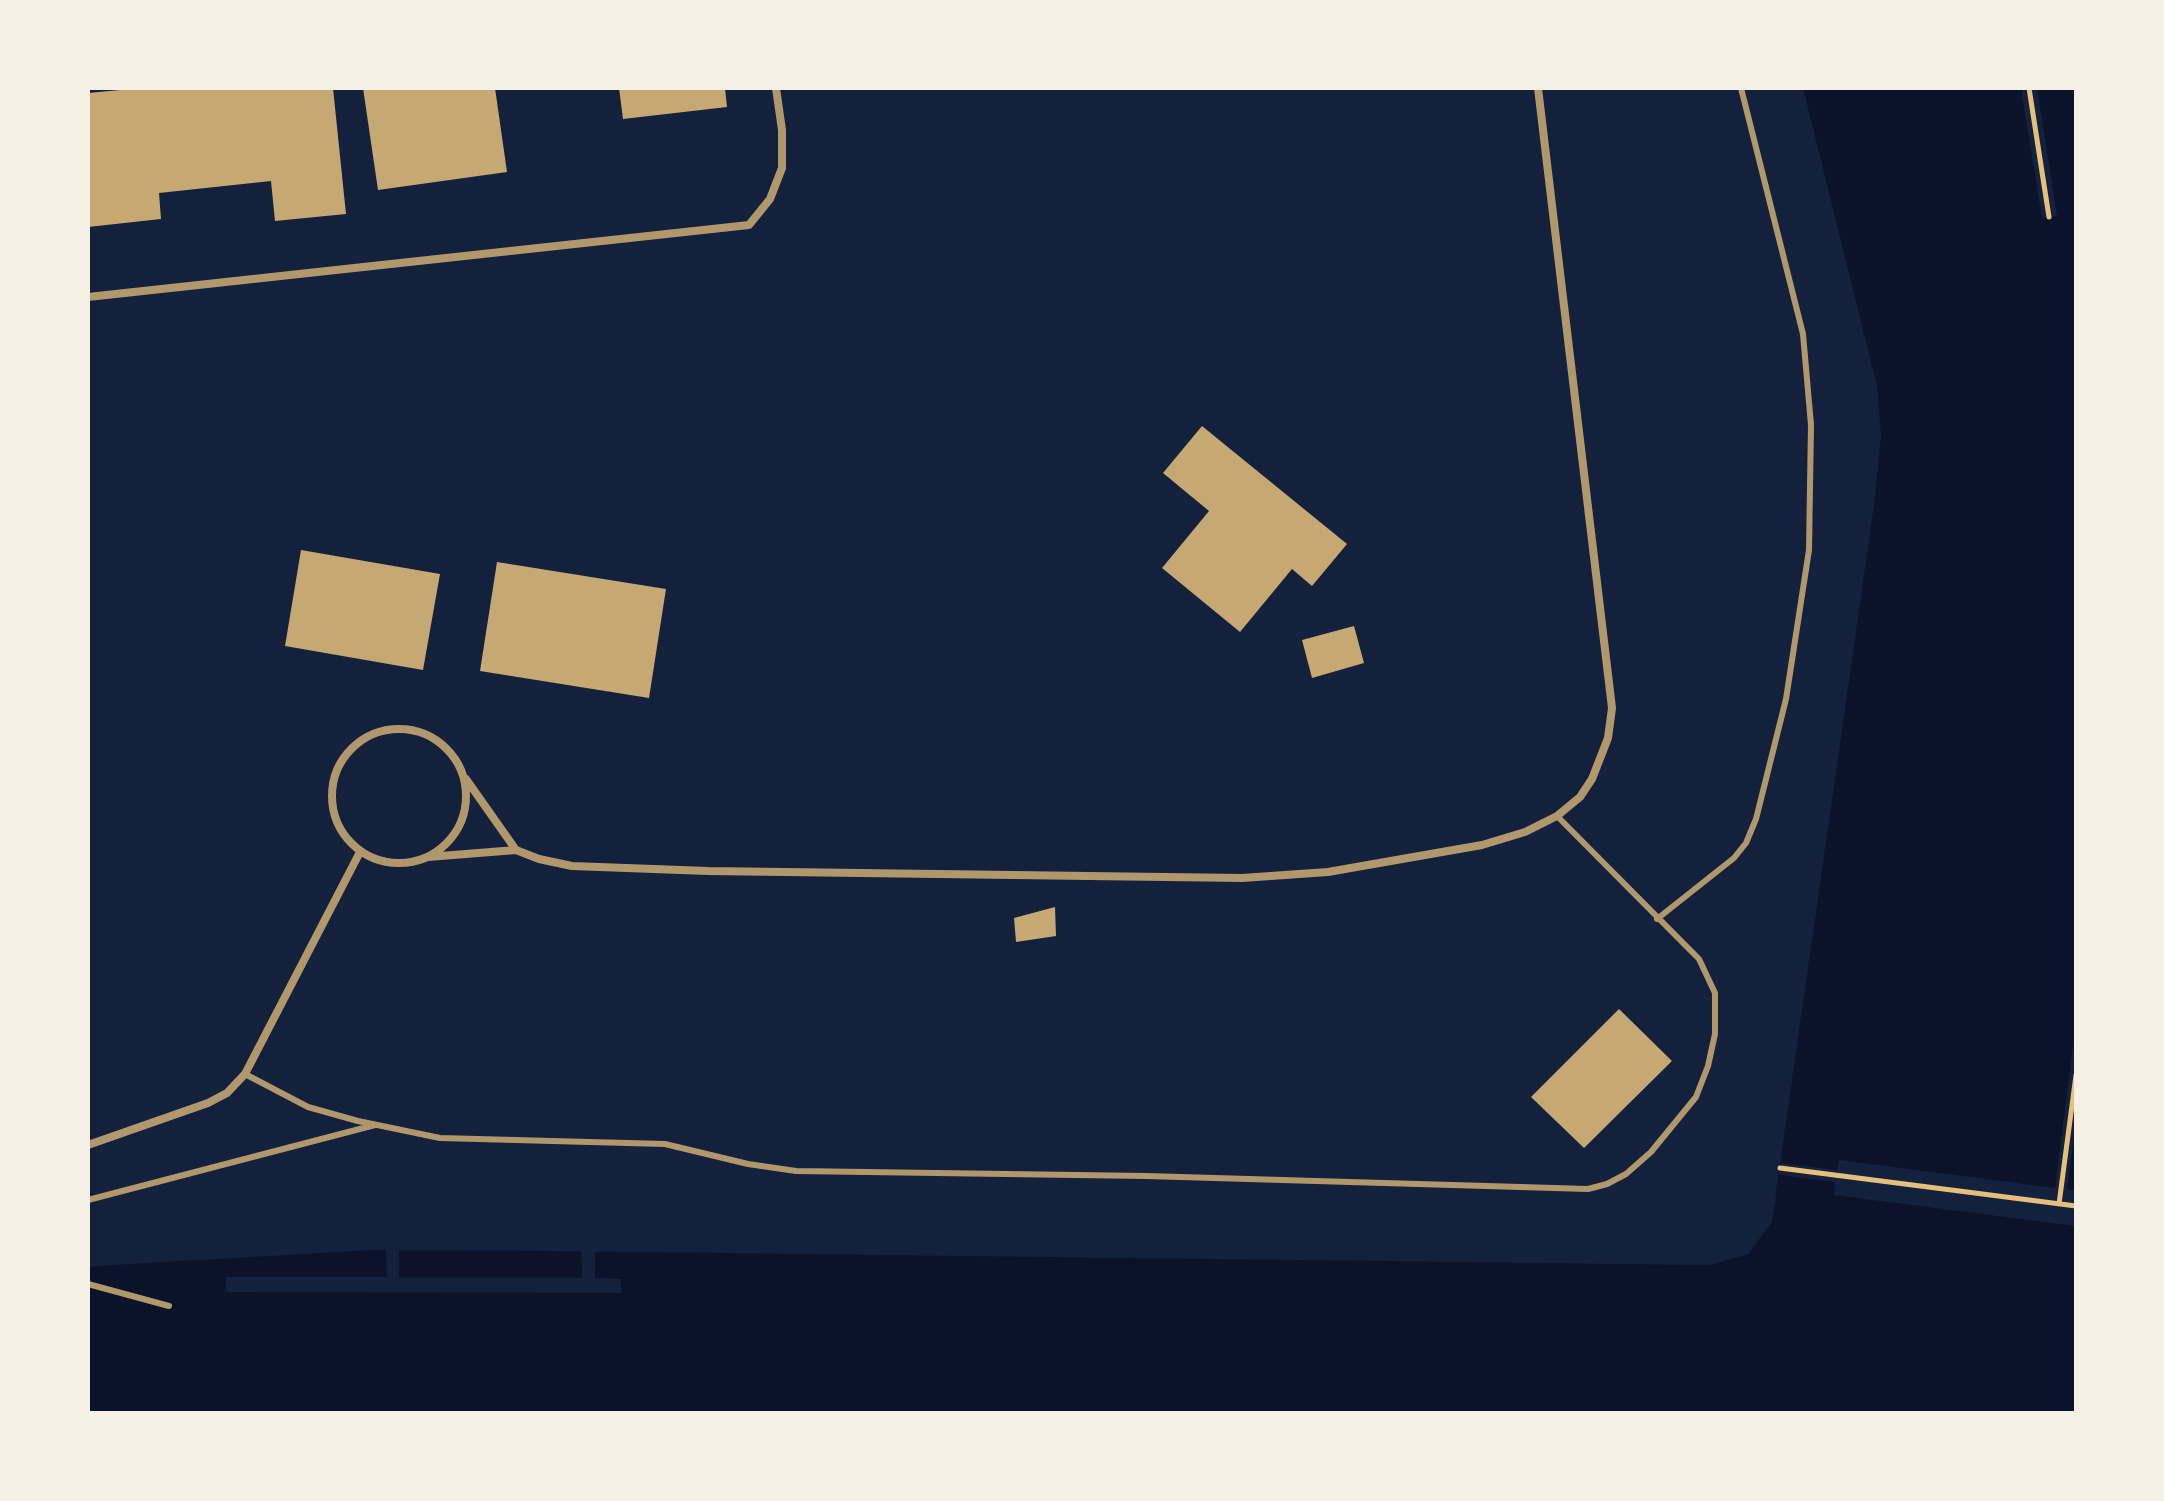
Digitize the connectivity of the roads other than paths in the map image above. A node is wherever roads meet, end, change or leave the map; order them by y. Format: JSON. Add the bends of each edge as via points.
{"nodes":[{"id":1,"x":776,"y":88,"type":"edge"},
{"id":2,"x":1538,"y":88,"type":"edge"},
{"id":3,"x":1741,"y":88,"type":"edge"},
{"id":4,"x":88,"y":297,"type":"edge"},
{"id":5,"x":464,"y":777,"type":"junction"},
{"id":6,"x":1557,"y":816,"type":"junction"},
{"id":7,"x":516,"y":850,"type":"junction"},
{"id":8,"x":360,"y":852,"type":"junction"},
{"id":9,"x":428,"y":857,"type":"junction"},
{"id":10,"x":1657,"y":919,"type":"junction"},
{"id":11,"x":245,"y":1074,"type":"junction"},
{"id":12,"x":377,"y":1125,"type":"junction"},
{"id":13,"x":88,"y":1145,"type":"edge"},
{"id":14,"x":88,"y":1200,"type":"edge"},
{"id":15,"x":88,"y":1284,"type":"edge"},
{"id":16,"x":169,"y":1306,"type":"dead end"}],
"edges":[{"from":1,"to":4,"type":"street","via":[[782,168],[770,199],[749,225]]},
{"from":2,"to":6,"type":"street","via":[[1612,708],[1596,771],[1580,797]]},
{"from":3,"to":10,"type":"lane","via":[[1803,334],[1811,425],[1809,550],[1786,699],[1756,819],[1734,858]]},
{"from":5,"to":7,"type":"street"},
{"from":5,"to":8,"type":"street","via":[[443,745],[408,729],[388,729],[354,746],[342,760],[331,797],[334,816]]},
{"from":5,"to":9,"type":"street","via":[[467,795],[457,832]]},
{"from":6,"to":7,"type":"street","via":[[1525,832],[1466,848],[1328,872],[1242,878],[572,866]]},
{"from":6,"to":10,"type":"lane"},
{"from":7,"to":9,"type":"street"},
{"from":8,"to":9,"type":"street","via":[[390,863]]},
{"from":8,"to":11,"type":"street"},
{"from":10,"to":12,"type":"lane","via":[[1699,959],[1715,993],[1708,1066],[1696,1097],[1651,1152],[1626,1174],[1588,1189],[796,1171],[665,1144],[440,1138]]},
{"from":11,"to":12,"type":"lane","via":[[308,1107]]},
{"from":11,"to":13,"type":"street","via":[[208,1103]]},
{"from":12,"to":14,"type":"lane"},
{"from":15,"to":16,"type":"lane"}]}
